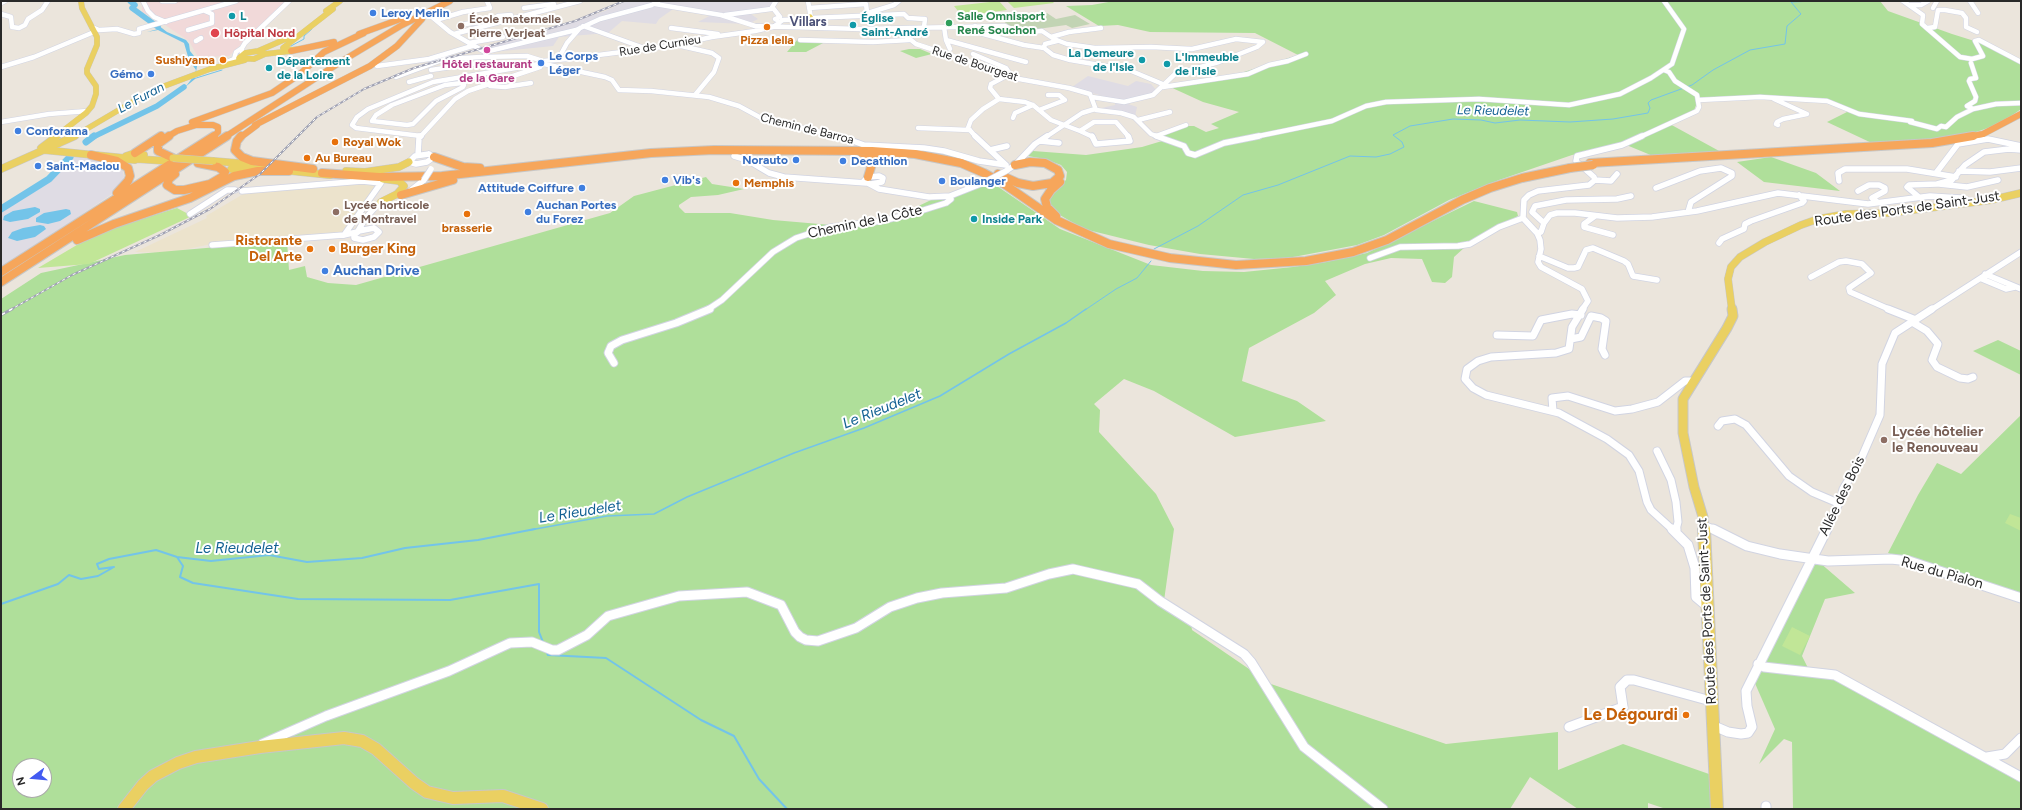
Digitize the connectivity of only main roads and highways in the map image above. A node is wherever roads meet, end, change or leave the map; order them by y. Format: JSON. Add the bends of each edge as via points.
{"nodes":[{"id":1,"x":81,"y":1,"type":"edge"},
{"id":2,"x":340,"y":1,"type":"edge"},
{"id":3,"x":343,"y":1,"type":"edge"},
{"id":4,"x":446,"y":2,"type":"edge"},
{"id":5,"x":332,"y":9,"type":"junction"},
{"id":6,"x":428,"y":9,"type":"junction"},
{"id":7,"x":364,"y":33,"type":"junction"},
{"id":8,"x":321,"y":46,"type":"junction"},
{"id":9,"x":258,"y":51,"type":"junction"},
{"id":10,"x":291,"y":51,"type":"joint"},
{"id":11,"x":265,"y":53,"type":"junction"},
{"id":12,"x":242,"y":54,"type":"junction"},
{"id":13,"x":189,"y":75,"type":"junction"},
{"id":14,"x":2021,"y":114,"type":"edge"},
{"id":15,"x":270,"y":117,"type":"junction"},
{"id":16,"x":2021,"y":118,"type":"edge"},
{"id":17,"x":77,"y":135,"type":"junction"},
{"id":18,"x":55,"y":136,"type":"junction"},
{"id":19,"x":67,"y":137,"type":"junction"},
{"id":20,"x":45,"y":148,"type":"junction"},
{"id":21,"x":816,"y":150,"type":"junction"},
{"id":22,"x":883,"y":151,"type":"junction"},
{"id":23,"x":79,"y":152,"type":"junction"},
{"id":24,"x":915,"y":154,"type":"junction"},
{"id":25,"x":91,"y":155,"type":"junction"},
{"id":26,"x":131,"y":156,"type":"junction"},
{"id":27,"x":170,"y":159,"type":"junction"},
{"id":28,"x":591,"y":159,"type":"junction"},
{"id":29,"x":409,"y":162,"type":"road end"},
{"id":30,"x":1030,"y":162,"type":"junction"},
{"id":31,"x":198,"y":163,"type":"junction"},
{"id":32,"x":432,"y":163,"type":"road end"},
{"id":33,"x":1591,"y":164,"type":"junction"},
{"id":34,"x":244,"y":166,"type":"junction"},
{"id":35,"x":1013,"y":166,"type":"road end"},
{"id":36,"x":1569,"y":167,"type":"junction"},
{"id":37,"x":1,"y":168,"type":"edge"},
{"id":38,"x":528,"y":168,"type":"junction"},
{"id":39,"x":313,"y":169,"type":"junction"},
{"id":40,"x":289,"y":171,"type":"junction"},
{"id":41,"x":335,"y":171,"type":"junction"},
{"id":42,"x":322,"y":173,"type":"junction"},
{"id":43,"x":877,"y":176,"type":"road end"},
{"id":44,"x":224,"y":180,"type":"junction"},
{"id":45,"x":867,"y":181,"type":"road end"},
{"id":46,"x":2021,"y":193,"type":"edge"},
{"id":47,"x":401,"y":195,"type":"road end"},
{"id":48,"x":381,"y":202,"type":"road end"},
{"id":49,"x":1073,"y":226,"type":"junction"},
{"id":50,"x":24,"y":257,"type":"junction"},
{"id":51,"x":1,"y":272,"type":"edge"},
{"id":52,"x":15,"y":273,"type":"junction"},
{"id":53,"x":1,"y":276,"type":"edge"},
{"id":54,"x":1,"y":282,"type":"edge"},
{"id":55,"x":124,"y":809,"type":"edge"},
{"id":56,"x":542,"y":809,"type":"edge"},
{"id":57,"x":1717,"y":809,"type":"edge"}],
"edges":[{"from":1,"to":18,"type":"main road","via":[[97,45],[87,69],[96,86],[96,94],[87,112]]},
{"from":2,"to":9,"type":"main road","via":[[299,32]]},
{"from":3,"to":5,"type":"main road"},
{"from":4,"to":6,"type":"highway"},
{"from":4,"to":15,"type":"highway","via":[[413,27],[397,46],[384,56],[352,76]]},
{"from":4,"to":52,"type":"highway","via":[[342,61]]},
{"from":5,"to":8,"type":"main road","via":[[283,48],[292,50]]},
{"from":5,"to":11,"type":"main road","via":[[295,36]]},
{"from":6,"to":7,"type":"highway"},
{"from":6,"to":53,"type":"highway","via":[[349,54]]},
{"from":7,"to":8,"type":"highway"},
{"from":7,"to":26,"type":"highway","via":[[324,52],[286,85],[272,93],[180,126]]},
{"from":8,"to":10,"type":"highway"},
{"from":9,"to":11,"type":"main road"},
{"from":9,"to":12,"type":"main road"},
{"from":10,"to":11,"type":"main road"},
{"from":11,"to":12,"type":"main road","via":[[257,58]]},
{"from":12,"to":13,"type":"main road"},
{"from":13,"to":17,"type":"main road","via":[[151,91]]},
{"from":13,"to":19,"type":"main road","via":[[149,91]]},
{"from":14,"to":33,"type":"highway","via":[[1983,134],[1932,143]]},
{"from":15,"to":31,"type":"highway","via":[[173,175],[166,185],[175,190],[198,188],[217,181],[224,172],[224,169]]},
{"from":15,"to":39,"type":"highway","via":[[240,137],[235,145],[237,153],[252,161]]},
{"from":16,"to":33,"type":"highway","via":[[1983,136],[1939,144]]},
{"from":17,"to":20,"type":"main road"},
{"from":17,"to":23,"type":"main road","via":[[68,145]]},
{"from":18,"to":19,"type":"main road","via":[[54,140]]},
{"from":18,"to":20,"type":"main road","via":[[41,145]]},
{"from":19,"to":20,"type":"main road"},
{"from":20,"to":23,"type":"main road"},
{"from":20,"to":25,"type":"main road"},
{"from":20,"to":37,"type":"main road"},
{"from":20,"to":37,"type":"main road","via":[[28,158]]},
{"from":21,"to":24,"type":"highway"},
{"from":21,"to":38,"type":"highway","via":[[682,151]]},
{"from":21,"to":45,"type":"highway","via":[[871,155],[874,160]]},
{"from":22,"to":28,"type":"highway","via":[[714,148]]},
{"from":22,"to":30,"type":"highway","via":[[913,152],[949,158],[1028,186],[1052,183],[1060,176],[1058,170],[1051,165]]},
{"from":22,"to":49,"type":"highway","via":[[936,156],[977,168],[1006,183],[1047,212]]},
{"from":23,"to":26,"type":"main road"},
{"from":24,"to":36,"type":"highway","via":[[984,172],[1056,220],[1109,244],[1170,258],[1236,265],[1306,261],[1353,252],[1387,240],[1490,188]]},
{"from":24,"to":43,"type":"highway","via":[[891,153],[881,156],[876,160],[872,171]]},
{"from":25,"to":26,"type":"main road"},
{"from":25,"to":50,"type":"highway","via":[[126,165],[130,172],[128,181],[112,197]]},
{"from":26,"to":27,"type":"main road"},
{"from":26,"to":27,"type":"main road","via":[[144,154]]},
{"from":27,"to":31,"type":"main road"},
{"from":27,"to":34,"type":"main road","bridge":true,"via":[[213,161]]},
{"from":27,"to":50,"type":"highway","via":[[158,151],[158,144],[165,138],[196,125],[218,127],[218,132],[209,140]]},
{"from":28,"to":32,"type":"highway","via":[[491,169]]},
{"from":28,"to":41,"type":"highway","via":[[423,176]]},
{"from":29,"to":41,"type":"main road","via":[[398,167],[365,172]]},
{"from":30,"to":35,"type":"highway"},
{"from":30,"to":49,"type":"highway","via":[[1023,157],[1053,163],[1063,170],[1064,177],[1047,195],[1046,203],[1053,214]]},
{"from":31,"to":34,"type":"main road","via":[[232,170]]},
{"from":33,"to":36,"type":"highway","bridge":true},
{"from":34,"to":39,"type":"main road"},
{"from":34,"to":40,"type":"main road"},
{"from":34,"to":44,"type":"highway"},
{"from":36,"to":49,"type":"highway","via":[[1520,176],[1476,191],[1366,245],[1300,260],[1243,262],[1174,256],[1124,245]]},
{"from":38,"to":42,"type":"highway","via":[[421,177]]},
{"from":38,"to":47,"type":"highway","via":[[463,177]]},
{"from":39,"to":41,"type":"main road"},
{"from":40,"to":42,"type":"main road"},
{"from":40,"to":44,"type":"highway","via":[[246,172]]},
{"from":42,"to":48,"type":"main road","via":[[403,184],[401,191]]},
{"from":44,"to":52,"type":"highway","via":[[190,198],[70,242]]},
{"from":46,"to":57,"type":"main road","name":"Route des Ports de Saint-Just","via":[[1890,213],[1846,214],[1818,219],[1781,234],[1740,257],[1731,267],[1728,279],[1733,316],[1683,399],[1683,433],[1704,525]]},
{"from":50,"to":51,"type":"highway"},
{"from":52,"to":54,"type":"highway"},
{"from":55,"to":56,"type":"main road","via":[[143,785],[168,766],[196,757],[344,738],[362,741],[376,749],[414,783],[433,794],[453,798],[503,796]]}]}
